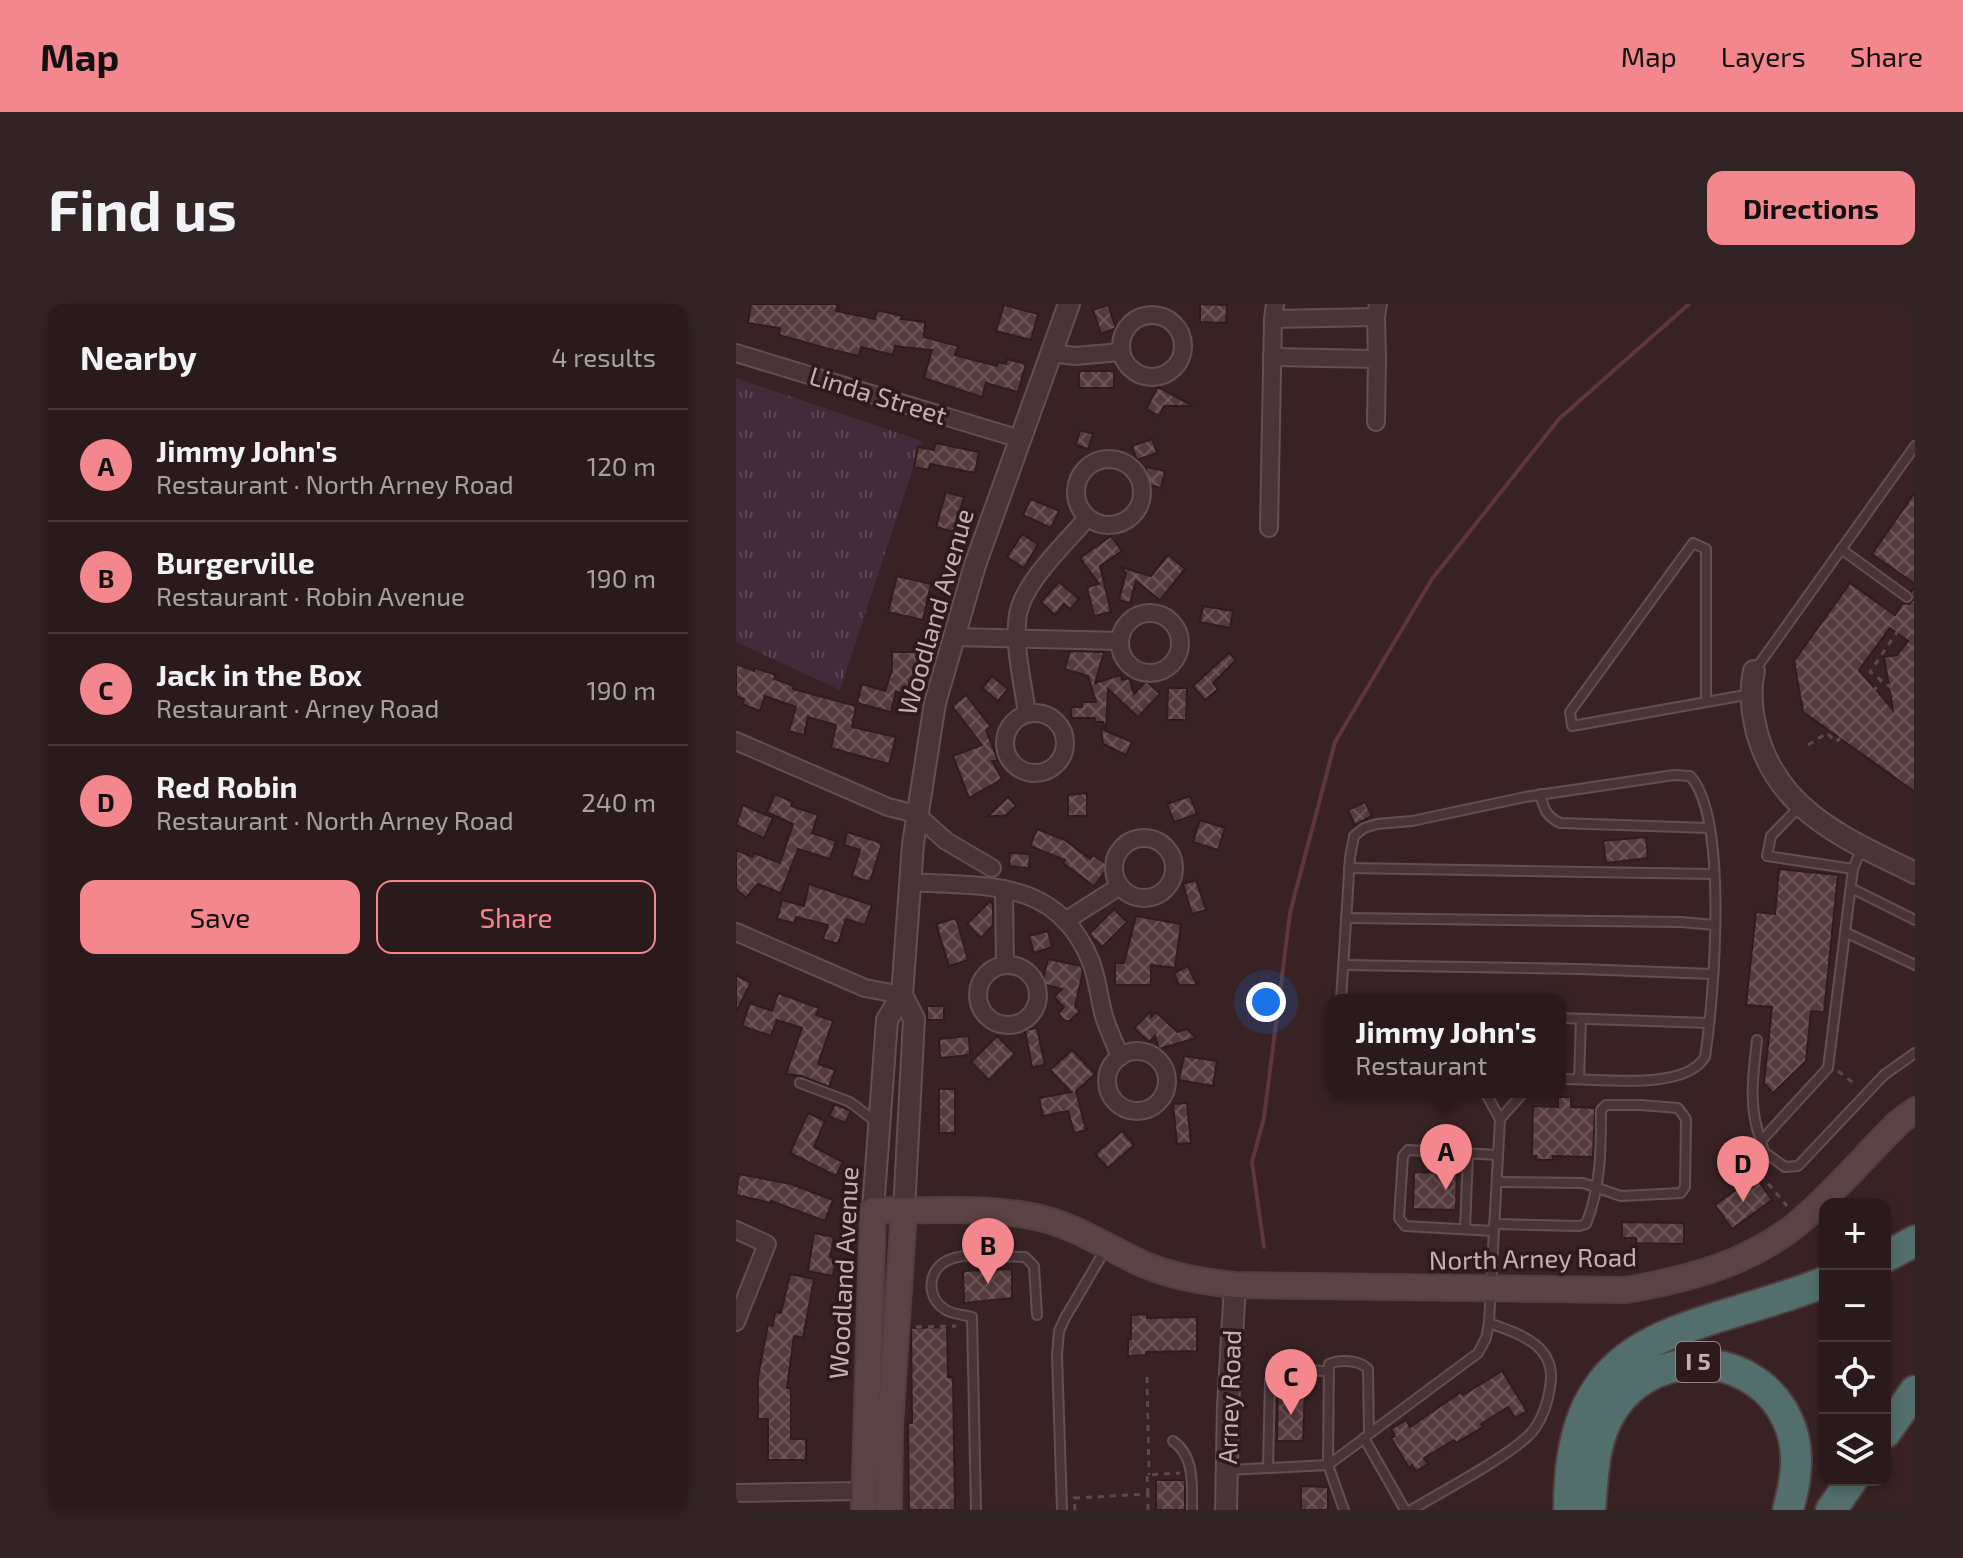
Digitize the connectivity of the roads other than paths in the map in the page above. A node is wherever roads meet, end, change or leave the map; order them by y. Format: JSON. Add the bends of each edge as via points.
{"nodes":[{"id":1,"x":1069,"y":304,"type":"edge"},
{"id":2,"x":1377,"y":310,"type":"edge"},
{"id":3,"x":1274,"y":311,"type":"edge"},
{"id":4,"x":1121,"y":352,"type":"dead end"},
{"id":5,"x":736,"y":353,"type":"edge"},
{"id":6,"x":1051,"y":353,"type":"junction"},
{"id":7,"x":1272,"y":357,"type":"junction"},
{"id":8,"x":1377,"y":359,"type":"junction"},
{"id":9,"x":1376,"y":422,"type":"dead end"},
{"id":10,"x":1020,"y":439,"type":"junction"},
{"id":11,"x":1915,"y":446,"type":"edge"},
{"id":12,"x":1087,"y":518,"type":"junction"},
{"id":13,"x":1269,"y":528,"type":"dead end"},
{"id":14,"x":1841,"y":549,"type":"junction"},
{"id":15,"x":1907,"y":597,"type":"dead end"},
{"id":16,"x":952,"y":637,"type":"junction"},
{"id":17,"x":1017,"y":638,"type":"junction"},
{"id":18,"x":1120,"y":641,"type":"dead end"},
{"id":19,"x":1754,"y":671,"type":"joint"},
{"id":20,"x":1751,"y":694,"type":"junction"},
{"id":21,"x":1706,"y":701,"type":"junction"},
{"id":22,"x":1027,"y":714,"type":"dead end"},
{"id":23,"x":736,"y":741,"type":"edge"},
{"id":24,"x":1540,"y":794,"type":"junction"},
{"id":25,"x":1800,"y":806,"type":"junction"},
{"id":26,"x":916,"y":814,"type":"junction"},
{"id":27,"x":1709,"y":828,"type":"junction"},
{"id":28,"x":1862,"y":846,"type":"junction"},
{"id":29,"x":992,"y":868,"type":"dead end"},
{"id":30,"x":1349,"y":868,"type":"junction"},
{"id":31,"x":1853,"y":869,"type":"junction"},
{"id":32,"x":1915,"y":873,"type":"edge"},
{"id":33,"x":1714,"y":874,"type":"junction"},
{"id":34,"x":909,"y":882,"type":"junction"},
{"id":35,"x":1120,"y":886,"type":"dead end"},
{"id":36,"x":1851,"y":888,"type":"junction"},
{"id":37,"x":1004,"y":889,"type":"junction"},
{"id":38,"x":1346,"y":918,"type":"junction"},
{"id":39,"x":1915,"y":920,"type":"edge"},
{"id":40,"x":1065,"y":921,"type":"junction"},
{"id":41,"x":1715,"y":925,"type":"junction"},
{"id":42,"x":736,"y":932,"type":"edge"},
{"id":43,"x":1845,"y":932,"type":"junction"},
{"id":44,"x":1005,"y":965,"type":"dead end"},
{"id":45,"x":1344,"y":965,"type":"junction"},
{"id":46,"x":1915,"y":965,"type":"edge"},
{"id":47,"x":1713,"y":974,"type":"junction"},
{"id":48,"x":1342,"y":994,"type":"edge"},
{"id":49,"x":902,"y":995,"type":"junction"},
{"id":50,"x":1566,"y":1019,"type":"edge"},
{"id":51,"x":1581,"y":1020,"type":"junction"},
{"id":52,"x":1708,"y":1023,"type":"junction"},
{"id":53,"x":1757,"y":1040,"type":"dead end"},
{"id":54,"x":1915,"y":1053,"type":"edge"},
{"id":55,"x":1120,"y":1057,"type":"dead end"},
{"id":56,"x":1566,"y":1079,"type":"edge"},
{"id":57,"x":1579,"y":1079,"type":"junction"},
{"id":58,"x":800,"y":1083,"type":"dead end"},
{"id":59,"x":1488,"y":1098,"type":"edge"},
{"id":60,"x":1519,"y":1098,"type":"edge"},
{"id":61,"x":1915,"y":1110,"type":"edge"},
{"id":62,"x":1500,"y":1119,"type":"junction"},
{"id":63,"x":879,"y":1124,"type":"junction"},
{"id":64,"x":1761,"y":1141,"type":"junction"},
{"id":65,"x":1468,"y":1154,"type":"junction"},
{"id":66,"x":1498,"y":1155,"type":"junction"},
{"id":67,"x":1497,"y":1182,"type":"junction"},
{"id":68,"x":1596,"y":1187,"type":"junction"},
{"id":69,"x":873,"y":1210,"type":"junction"},
{"id":70,"x":904,"y":1211,"type":"junction"},
{"id":71,"x":1494,"y":1227,"type":"junction"},
{"id":72,"x":1465,"y":1229,"type":"junction"},
{"id":73,"x":736,"y":1230,"type":"edge"},
{"id":74,"x":1915,"y":1241,"type":"edge"},
{"id":75,"x":1108,"y":1246,"type":"junction"},
{"id":76,"x":1891,"y":1254,"type":"edge"},
{"id":77,"x":1819,"y":1284,"type":"edge"},
{"id":78,"x":1235,"y":1285,"type":"junction"},
{"id":79,"x":1490,"y":1290,"type":"junction"},
{"id":80,"x":1037,"y":1315,"type":"dead end"},
{"id":81,"x":736,"y":1322,"type":"edge"},
{"id":82,"x":1489,"y":1323,"type":"junction"},
{"id":83,"x":1327,"y":1371,"type":"junction"},
{"id":84,"x":1915,"y":1391,"type":"edge"},
{"id":85,"x":1891,"y":1425,"type":"edge"},
{"id":86,"x":1367,"y":1436,"type":"junction"},
{"id":87,"x":1173,"y":1441,"type":"dead end"},
{"id":88,"x":1328,"y":1465,"type":"junction"},
{"id":89,"x":1268,"y":1468,"type":"junction"},
{"id":90,"x":1227,"y":1470,"type":"junction"},
{"id":91,"x":1848,"y":1486,"type":"edge"},
{"id":92,"x":736,"y":1493,"type":"edge"},
{"id":93,"x":864,"y":1500,"type":"edge"},
{"id":94,"x":1573,"y":1509,"type":"edge"},
{"id":95,"x":889,"y":1510,"type":"edge"},
{"id":96,"x":976,"y":1510,"type":"edge"},
{"id":97,"x":1062,"y":1510,"type":"edge"},
{"id":98,"x":1192,"y":1510,"type":"edge"},
{"id":99,"x":1226,"y":1510,"type":"edge"},
{"id":100,"x":1344,"y":1510,"type":"edge"},
{"id":101,"x":1408,"y":1510,"type":"edge"},
{"id":102,"x":1788,"y":1510,"type":"edge"},
{"id":103,"x":1831,"y":1510,"type":"edge"}],
"edges":[{"from":1,"to":6,"type":"street","name":"Woodland Avenue"},
{"from":2,"to":3,"type":"street"},
{"from":2,"to":8,"type":"street"},
{"from":3,"to":7,"type":"street"},
{"from":4,"to":6,"type":"street"},
{"from":5,"to":10,"type":"street","name":"Linda Street"},
{"from":6,"to":10,"type":"street","name":"Woodland Avenue"},
{"from":7,"to":8,"type":"street"},
{"from":7,"to":13,"type":"street"},
{"from":8,"to":9,"type":"street"},
{"from":10,"to":16,"type":"street","name":"Woodland Avenue"},
{"from":11,"to":14,"type":"lane"},
{"from":12,"to":12,"type":"street","via":[[1117,525],[1134,516],[1143,485],[1135,470],[1117,459],[1085,468],[1076,498]]},
{"from":12,"to":17,"type":"street","via":[[1026,596]]},
{"from":14,"to":15,"type":"lane"},
{"from":14,"to":19,"type":"lane"},
{"from":16,"to":17,"type":"street"},
{"from":16,"to":26,"type":"street","name":"Woodland Avenue"},
{"from":17,"to":18,"type":"street"},
{"from":17,"to":22,"type":"street"},
{"from":19,"to":20,"type":"street"},
{"from":20,"to":21,"type":"lane"},
{"from":20,"to":25,"type":"street","via":[[1761,746]]},
{"from":21,"to":21,"type":"lane","via":[[1572,726],[1570,712],[1693,543],[1706,549]]},
{"from":23,"to":26,"type":"street","via":[[888,807]]},
{"from":24,"to":27,"type":"lane","via":[[1549,818],[1560,823]]},
{"from":24,"to":27,"type":"lane","via":[[1690,776],[1700,787]]},
{"from":24,"to":30,"type":"lane","via":[[1364,828],[1354,836]]},
{"from":25,"to":28,"type":"street"},
{"from":25,"to":31,"type":"lane","via":[[1771,836],[1767,856]]},
{"from":26,"to":29,"type":"street","via":[[946,841]]},
{"from":26,"to":34,"type":"street","name":"Woodland Avenue"},
{"from":27,"to":33,"type":"lane"},
{"from":28,"to":31,"type":"lane"},
{"from":28,"to":32,"type":"street"},
{"from":30,"to":33,"type":"lane"},
{"from":30,"to":38,"type":"lane"},
{"from":31,"to":36,"type":"lane"},
{"from":33,"to":41,"type":"lane"},
{"from":34,"to":37,"type":"street"},
{"from":34,"to":49,"type":"street","name":"Woodland Avenue"},
{"from":35,"to":40,"type":"street"},
{"from":36,"to":39,"type":"lane"},
{"from":36,"to":43,"type":"lane"},
{"from":37,"to":40,"type":"street","via":[[1035,897]]},
{"from":37,"to":44,"type":"street"},
{"from":38,"to":41,"type":"lane"},
{"from":38,"to":45,"type":"lane"},
{"from":40,"to":55,"type":"street","via":[[1092,964]]},
{"from":41,"to":47,"type":"lane"},
{"from":42,"to":49,"type":"street","via":[[865,988]]},
{"from":43,"to":46,"type":"lane"},
{"from":43,"to":64,"type":"lane","via":[[1828,1068]]},
{"from":45,"to":47,"type":"lane"},
{"from":45,"to":48,"type":"lane"},
{"from":47,"to":52,"type":"lane"},
{"from":49,"to":63,"type":"street","name":"Woodland Avenue","via":[[887,1020]]},
{"from":49,"to":70,"type":"street","name":"Woodland Avenue","via":[[914,1019]]},
{"from":50,"to":51,"type":"lane"},
{"from":51,"to":52,"type":"lane"},
{"from":51,"to":57,"type":"lane"},
{"from":52,"to":57,"type":"lane","via":[[1705,1057],[1683,1075]]},
{"from":53,"to":64,"type":"lane","via":[[1751,1099]]},
{"from":54,"to":64,"type":"lane","via":[[1863,1095],[1798,1166],[1785,1167],[1764,1152]]},
{"from":56,"to":57,"type":"lane"},
{"from":58,"to":63,"type":"lane","via":[[850,1102]]},
{"from":59,"to":62,"type":"lane"},
{"from":60,"to":62,"type":"lane"},
{"from":61,"to":79,"type":"main road","name":"North Arney Road","via":[[1801,1220],[1738,1259],[1682,1280],[1626,1290]]},
{"from":62,"to":66,"type":"lane"},
{"from":63,"to":69,"type":"street","name":"Woodland Avenue"},
{"from":65,"to":66,"type":"lane"},
{"from":65,"to":72,"type":"lane"},
{"from":65,"to":72,"type":"lane","via":[[1408,1150],[1403,1156],[1399,1218],[1405,1226]]},
{"from":66,"to":67,"type":"lane"},
{"from":67,"to":68,"type":"lane"},
{"from":67,"to":71,"type":"lane"},
{"from":68,"to":68,"type":"lane","via":[[1621,1196],[1681,1193],[1686,1119],[1678,1108],[1606,1105],[1601,1110]]},
{"from":68,"to":71,"type":"lane","via":[[1586,1224]]},
{"from":69,"to":70,"type":"main road","name":"North Arney Road"},
{"from":69,"to":93,"type":"main road","name":"Woodland Avenue"},
{"from":70,"to":75,"type":"main road","name":"North Arney Road","via":[[1027,1216],[1064,1225]]},
{"from":70,"to":95,"type":"main road","name":"Woodland Avenue"},
{"from":71,"to":72,"type":"lane"},
{"from":71,"to":79,"type":"lane"},
{"from":73,"to":81,"type":"street","via":[[767,1244]]},
{"from":74,"to":76,"type":"highway"},
{"from":75,"to":78,"type":"main road","name":"North Arney Road","via":[[1174,1275]]},
{"from":75,"to":97,"type":"lane","via":[[1059,1331]]},
{"from":77,"to":94,"type":"highway","number":"I 5","via":[[1669,1332],[1628,1357],[1584,1408],[1572,1451]]},
{"from":78,"to":79,"type":"main road","name":"North Arney Road"},
{"from":78,"to":90,"type":"street","name":"Arney Road"},
{"from":79,"to":82,"type":"lane"},
{"from":80,"to":96,"type":"lane","via":[[1034,1266],[1025,1257],[955,1257],[939,1264],[932,1277],[937,1303],[972,1321]]},
{"from":82,"to":86,"type":"lane","via":[[1478,1353]]},
{"from":82,"to":101,"type":"lane","via":[[1538,1345],[1548,1359],[1552,1378],[1546,1407],[1534,1430],[1517,1445]]},
{"from":83,"to":86,"type":"lane","via":[[1334,1361],[1359,1362],[1368,1369]]},
{"from":83,"to":88,"type":"lane"},
{"from":83,"to":89,"type":"lane","via":[[1285,1371],[1270,1380]]},
{"from":84,"to":85,"type":"highway"},
{"from":86,"to":88,"type":"lane"},
{"from":86,"to":101,"type":"lane"},
{"from":87,"to":98,"type":"lane","via":[[1183,1448],[1189,1465]]},
{"from":88,"to":89,"type":"lane"},
{"from":88,"to":100,"type":"lane"},
{"from":89,"to":90,"type":"lane"},
{"from":90,"to":99,"type":"street","name":"Arney Road"},
{"from":91,"to":103,"type":"highway"},
{"from":92,"to":93,"type":"street"},
{"from":94,"to":102,"type":"highway","number":"I 5","via":[[1612,1410],[1643,1379],[1665,1368],[1703,1362],[1761,1384],[1784,1413],[1797,1457]]}]}
